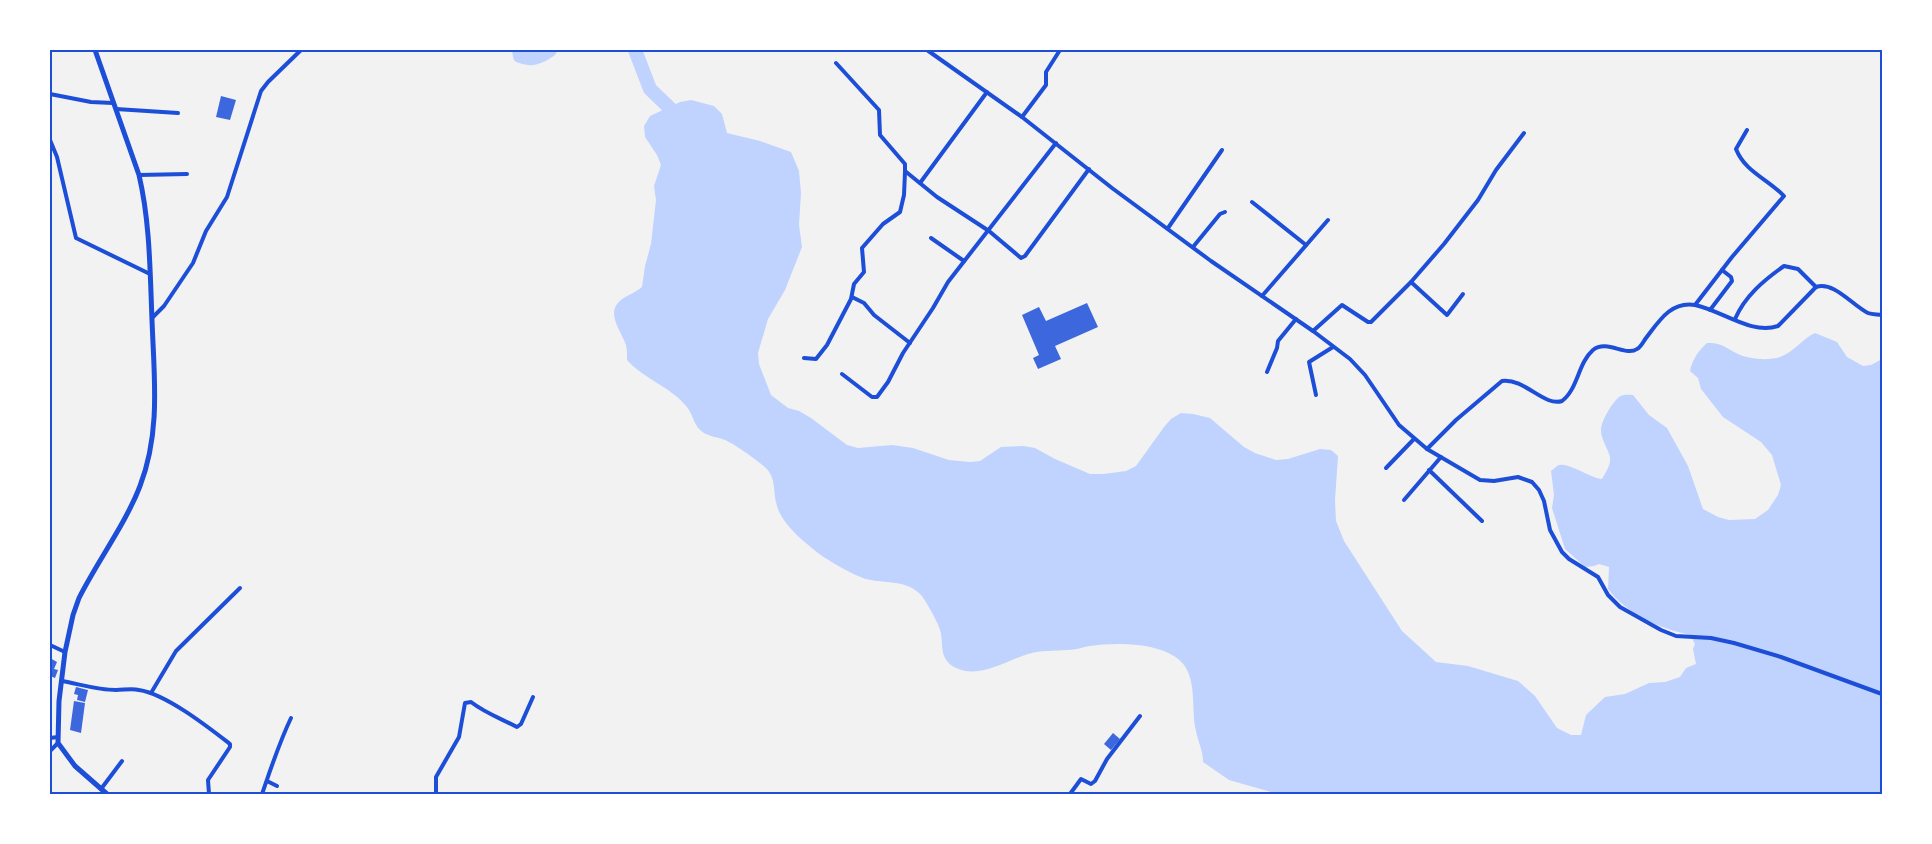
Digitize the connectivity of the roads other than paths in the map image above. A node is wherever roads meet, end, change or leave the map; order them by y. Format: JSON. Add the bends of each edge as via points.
{"nodes":[{"id":1,"x":96,"y":50,"type":"edge"},
{"id":2,"x":301,"y":50,"type":"edge"},
{"id":3,"x":927,"y":50,"type":"edge"},
{"id":4,"x":1060,"y":50,"type":"edge"},
{"id":5,"x":836,"y":63,"type":"dead end"},
{"id":6,"x":987,"y":92,"type":"junction"},
{"id":7,"x":50,"y":94,"type":"edge"},
{"id":8,"x":114,"y":106,"type":"junction"},
{"id":9,"x":178,"y":113,"type":"dead end"},
{"id":10,"x":1022,"y":117,"type":"junction"},
{"id":11,"x":1747,"y":130,"type":"dead end"},
{"id":12,"x":1524,"y":133,"type":"dead end"},
{"id":13,"x":50,"y":140,"type":"edge"},
{"id":14,"x":1056,"y":143,"type":"junction"},
{"id":15,"x":1222,"y":150,"type":"dead end"},
{"id":16,"x":1089,"y":169,"type":"junction"},
{"id":17,"x":905,"y":171,"type":"junction"},
{"id":18,"x":187,"y":174,"type":"dead end"},
{"id":19,"x":139,"y":175,"type":"junction"},
{"id":20,"x":920,"y":183,"type":"junction"},
{"id":21,"x":1252,"y":202,"type":"dead end"},
{"id":22,"x":1226,"y":212,"type":"dead end"},
{"id":23,"x":1328,"y":220,"type":"dead end"},
{"id":24,"x":1168,"y":228,"type":"junction"},
{"id":25,"x":988,"y":231,"type":"junction"},
{"id":26,"x":931,"y":238,"type":"dead end"},
{"id":27,"x":1306,"y":245,"type":"junction"},
{"id":28,"x":1192,"y":247,"type":"junction"},
{"id":29,"x":964,"y":261,"type":"junction"},
{"id":30,"x":1722,"y":270,"type":"junction"},
{"id":31,"x":151,"y":275,"type":"junction"},
{"id":32,"x":1411,"y":282,"type":"junction"},
{"id":33,"x":1816,"y":287,"type":"junction"},
{"id":34,"x":1463,"y":294,"type":"dead end"},
{"id":35,"x":1262,"y":296,"type":"junction"},
{"id":36,"x":852,"y":297,"type":"junction"},
{"id":37,"x":1695,"y":305,"type":"junction"},
{"id":38,"x":1710,"y":310,"type":"junction"},
{"id":39,"x":1882,"y":315,"type":"edge"},
{"id":40,"x":152,"y":318,"type":"junction"},
{"id":41,"x":1296,"y":319,"type":"junction"},
{"id":42,"x":1735,"y":319,"type":"junction"},
{"id":43,"x":1313,"y":331,"type":"junction"},
{"id":44,"x":910,"y":343,"type":"junction"},
{"id":45,"x":1333,"y":346,"type":"junction"},
{"id":46,"x":804,"y":358,"type":"dead end"},
{"id":47,"x":1266,"y":372,"type":"dead end"},
{"id":48,"x":842,"y":375,"type":"dead end"},
{"id":49,"x":1316,"y":395,"type":"dead end"},
{"id":50,"x":1414,"y":439,"type":"junction"},
{"id":51,"x":1427,"y":449,"type":"junction"},
{"id":52,"x":1441,"y":457,"type":"junction"},
{"id":53,"x":1386,"y":468,"type":"dead end"},
{"id":54,"x":1429,"y":470,"type":"junction"},
{"id":55,"x":1404,"y":500,"type":"dead end"},
{"id":56,"x":1482,"y":521,"type":"dead end"},
{"id":57,"x":240,"y":588,"type":"dead end"},
{"id":58,"x":50,"y":645,"type":"edge"},
{"id":59,"x":65,"y":652,"type":"junction"},
{"id":60,"x":61,"y":681,"type":"junction"},
{"id":61,"x":151,"y":693,"type":"junction"},
{"id":62,"x":1882,"y":694,"type":"edge"},
{"id":63,"x":533,"y":697,"type":"dead end"},
{"id":64,"x":1140,"y":716,"type":"dead end"},
{"id":65,"x":291,"y":718,"type":"dead end"},
{"id":66,"x":50,"y":738,"type":"edge"},
{"id":67,"x":58,"y":740,"type":"junction"},
{"id":68,"x":50,"y":751,"type":"edge"},
{"id":69,"x":122,"y":761,"type":"dead end"},
{"id":70,"x":267,"y":781,"type":"junction"},
{"id":71,"x":277,"y":786,"type":"dead end"},
{"id":72,"x":100,"y":790,"type":"junction"},
{"id":73,"x":107,"y":795,"type":"edge"},
{"id":74,"x":209,"y":795,"type":"edge"},
{"id":75,"x":262,"y":795,"type":"edge"},
{"id":76,"x":436,"y":795,"type":"edge"},
{"id":77,"x":1070,"y":795,"type":"edge"}],
"edges":[{"from":1,"to":8,"type":"main road"},
{"from":2,"to":40,"type":"street","via":[[261,91],[227,197],[206,231],[193,263]]},
{"from":3,"to":6,"type":"street"},
{"from":4,"to":10,"type":"street","via":[[1046,72],[1046,85]]},
{"from":5,"to":17,"type":"street","via":[[879,110],[881,136],[905,164]]},
{"from":6,"to":10,"type":"street"},
{"from":6,"to":20,"type":"street"},
{"from":7,"to":8,"type":"street"},
{"from":8,"to":9,"type":"street"},
{"from":8,"to":19,"type":"main road"},
{"from":10,"to":14,"type":"street"},
{"from":11,"to":30,"type":"street","via":[[1736,149],[1739,158],[1784,196]]},
{"from":12,"to":32,"type":"street","via":[[1478,200]]},
{"from":13,"to":31,"type":"street","via":[[76,238]]},
{"from":14,"to":16,"type":"street"},
{"from":14,"to":25,"type":"street"},
{"from":15,"to":24,"type":"street"},
{"from":16,"to":24,"type":"street"},
{"from":16,"to":25,"type":"street","via":[[1023,258]]},
{"from":17,"to":20,"type":"street"},
{"from":17,"to":36,"type":"street","via":[[900,212],[862,248],[864,272],[854,284]]},
{"from":18,"to":19,"type":"street"},
{"from":19,"to":31,"type":"main road"},
{"from":20,"to":25,"type":"street"},
{"from":21,"to":27,"type":"street"},
{"from":22,"to":28,"type":"street"},
{"from":23,"to":27,"type":"street"},
{"from":24,"to":28,"type":"street"},
{"from":25,"to":29,"type":"street"},
{"from":26,"to":29,"type":"street"},
{"from":27,"to":35,"type":"street"},
{"from":28,"to":35,"type":"street"},
{"from":29,"to":44,"type":"street"},
{"from":30,"to":37,"type":"street"},
{"from":30,"to":38,"type":"street","via":[[1732,282]]},
{"from":31,"to":40,"type":"main road"},
{"from":32,"to":34,"type":"street","via":[[1447,315]]},
{"from":32,"to":43,"type":"street","via":[[1371,322],[1342,305]]},
{"from":33,"to":39,"type":"street","via":[[1826,286],[1866,312]]},
{"from":33,"to":42,"type":"street","via":[[1778,326],[1762,329]]},
{"from":33,"to":42,"type":"street","via":[[1798,269],[1784,266],[1748,297]]},
{"from":35,"to":41,"type":"street"},
{"from":36,"to":44,"type":"street"},
{"from":36,"to":46,"type":"street","via":[[818,357]]},
{"from":37,"to":38,"type":"street"},
{"from":37,"to":51,"type":"street","via":[[1673,307],[1634,351],[1596,348],[1562,401],[1552,402],[1517,382],[1502,381]]},
{"from":38,"to":42,"type":"street"},
{"from":40,"to":59,"type":"main road","via":[[156,406],[148,460],[140,487],[79,598]]},
{"from":41,"to":43,"type":"street"},
{"from":41,"to":47,"type":"street","via":[[1278,341]]},
{"from":43,"to":45,"type":"street"},
{"from":44,"to":48,"type":"street","via":[[875,398]]},
{"from":45,"to":49,"type":"street","via":[[1309,362]]},
{"from":45,"to":50,"type":"street","via":[[1358,367],[1392,416]]},
{"from":50,"to":51,"type":"street"},
{"from":50,"to":53,"type":"street"},
{"from":51,"to":52,"type":"street"},
{"from":52,"to":54,"type":"street"},
{"from":52,"to":62,"type":"street","via":[[1480,480],[1528,479],[1539,490],[1555,543],[1569,559],[1598,577],[1620,608],[1660,630],[1676,636],[1734,643]]},
{"from":54,"to":55,"type":"street"},
{"from":54,"to":56,"type":"street"},
{"from":57,"to":61,"type":"street","via":[[176,651]]},
{"from":58,"to":59,"type":"street"},
{"from":59,"to":60,"type":"main road"},
{"from":60,"to":61,"type":"street"},
{"from":60,"to":67,"type":"main road"},
{"from":61,"to":74,"type":"street","via":[[230,744],[208,780]]},
{"from":63,"to":76,"type":"street","via":[[517,727],[471,702],[465,703],[459,737],[436,777]]},
{"from":64,"to":77,"type":"street","via":[[1095,781],[1091,784],[1081,778]]},
{"from":65,"to":70,"type":"street"},
{"from":66,"to":67,"type":"street"},
{"from":67,"to":68,"type":"street"},
{"from":67,"to":72,"type":"main road","via":[[75,766]]},
{"from":69,"to":72,"type":"street"},
{"from":70,"to":71,"type":"street"},
{"from":70,"to":75,"type":"street"},
{"from":72,"to":73,"type":"main road"}]}
